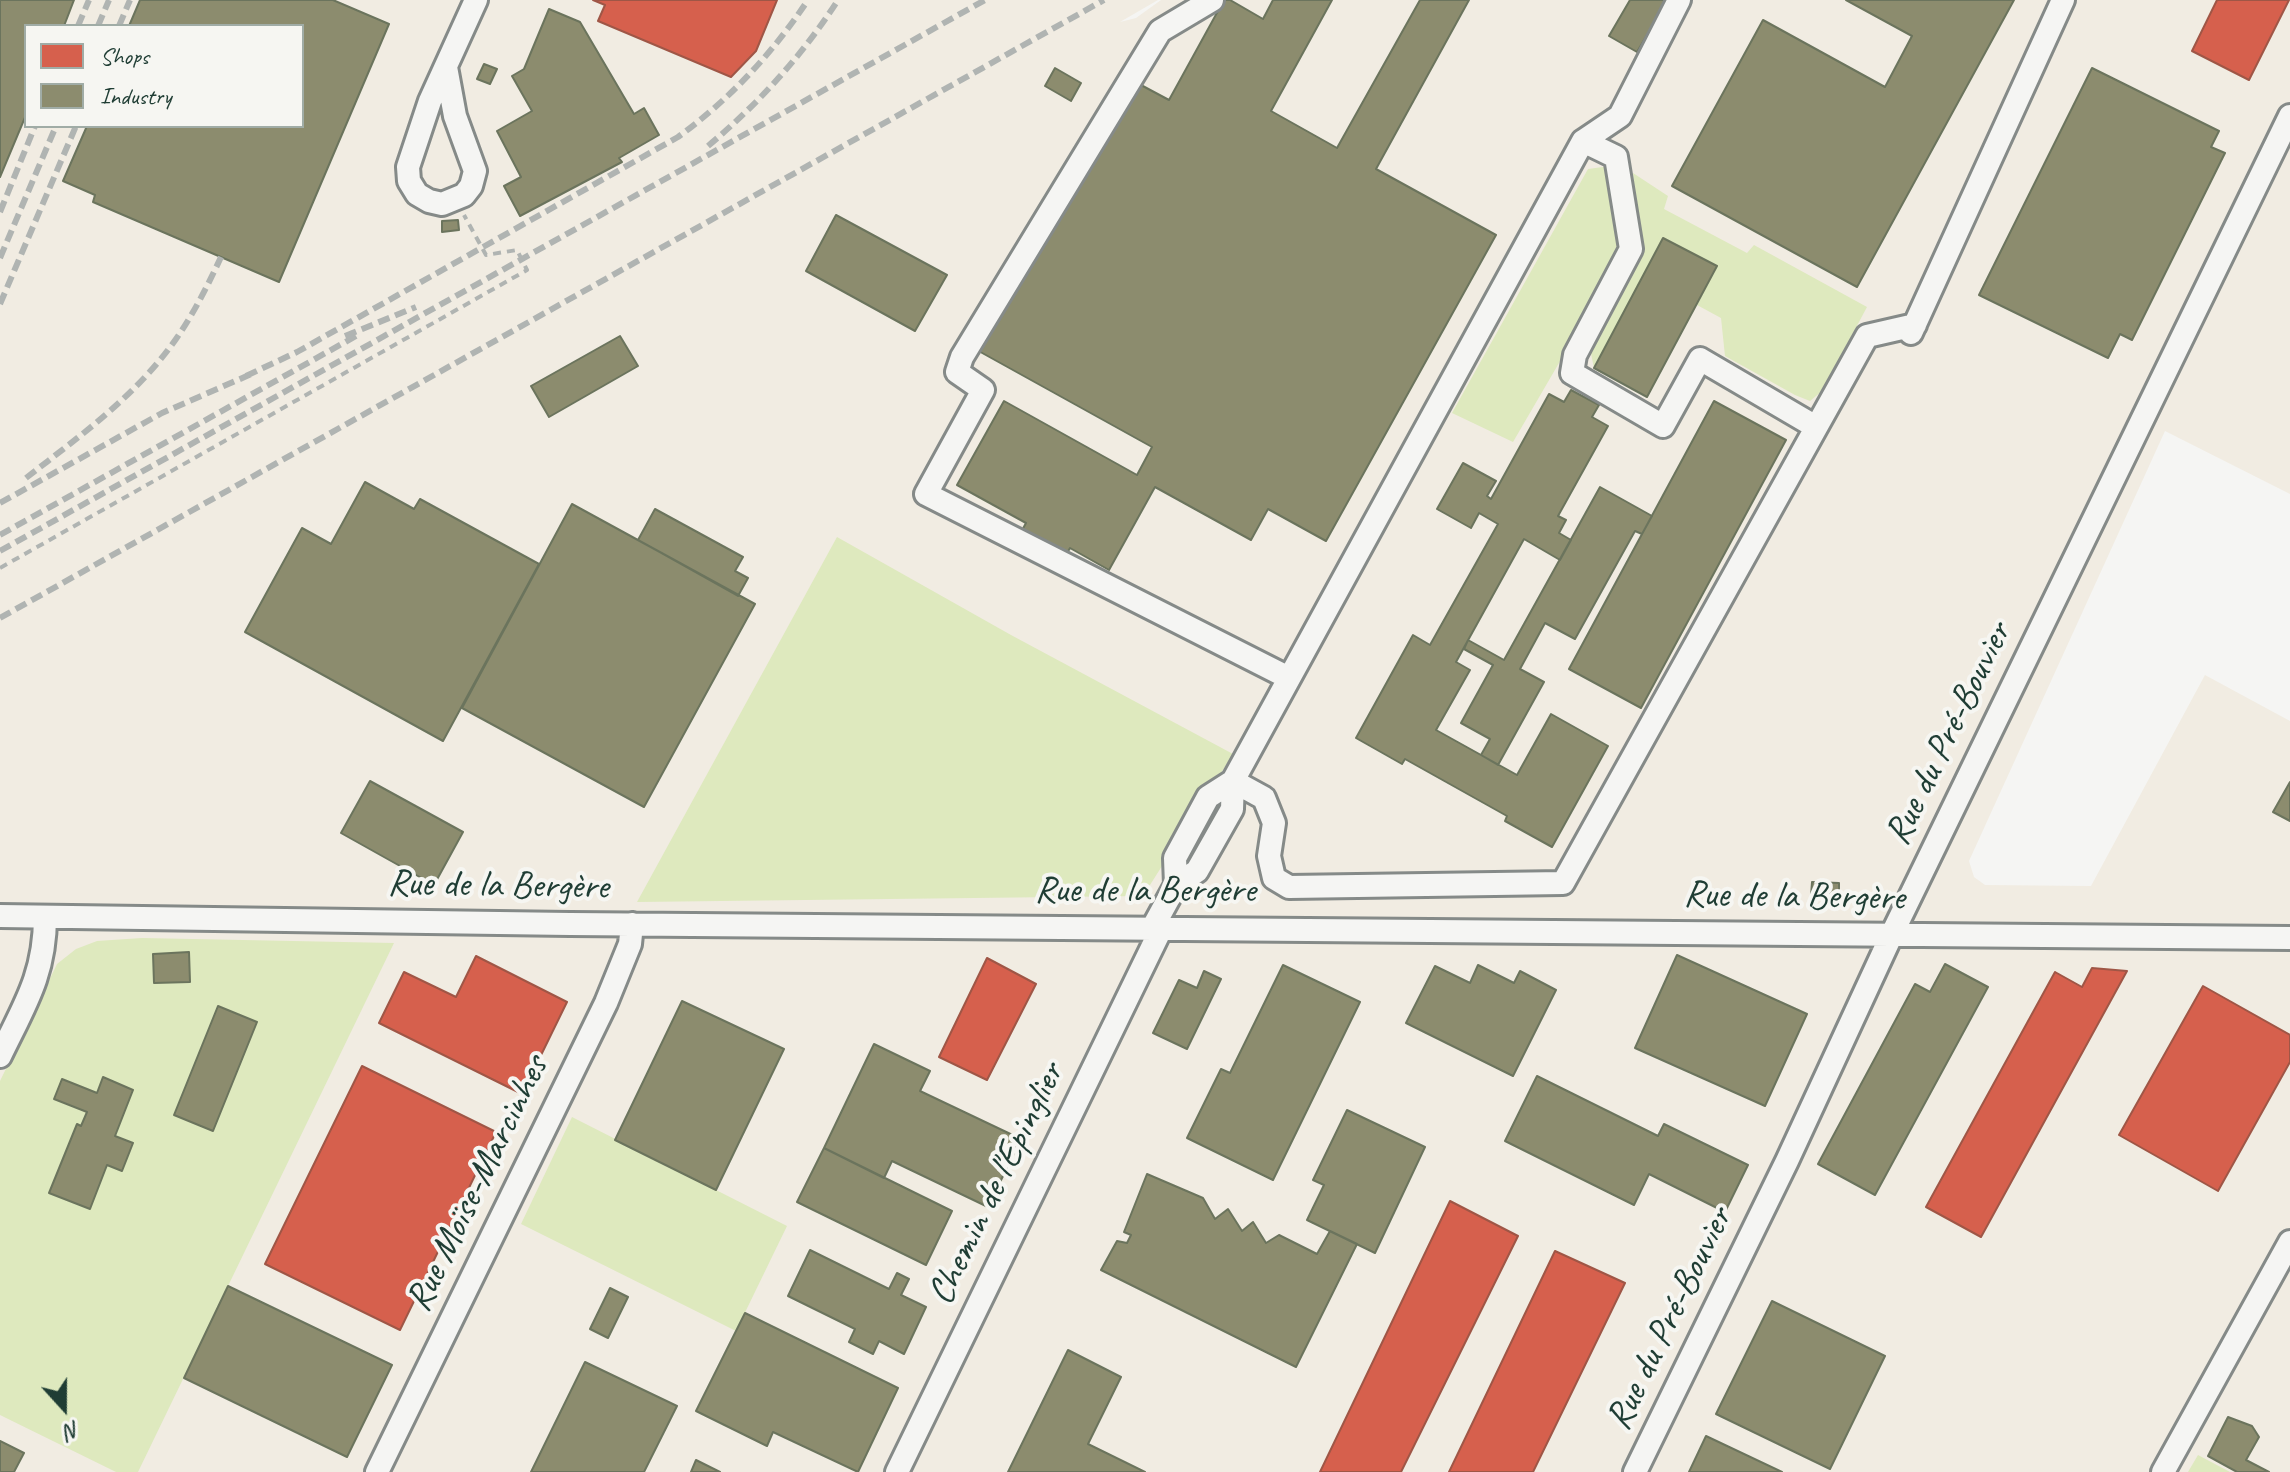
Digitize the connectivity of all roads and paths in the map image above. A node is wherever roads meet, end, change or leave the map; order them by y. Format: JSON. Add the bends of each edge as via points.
{"nodes":[{"id":1,"x":476,"y":0,"type":"edge"},
{"id":2,"x":1212,"y":0,"type":"edge"},
{"id":3,"x":1679,"y":0,"type":"edge"},
{"id":4,"x":2063,"y":0,"type":"edge"},
{"id":5,"x":446,"y":67,"type":"junction"},
{"id":6,"x":2290,"y":116,"type":"edge"},
{"id":7,"x":1583,"y":141,"type":"junction"},
{"id":8,"x":467,"y":222,"type":"dead end"},
{"id":9,"x":1816,"y":427,"type":"junction"},
{"id":10,"x":0,"y":568,"type":"edge"},
{"id":11,"x":1289,"y":678,"type":"junction"},
{"id":12,"x":1233,"y":781,"type":"junction"},
{"id":13,"x":0,"y":916,"type":"edge"},
{"id":14,"x":45,"y":917,"type":"junction"},
{"id":15,"x":632,"y":924,"type":"junction"},
{"id":16,"x":1158,"y":927,"type":"junction"},
{"id":17,"x":1892,"y":934,"type":"junction"},
{"id":18,"x":2290,"y":938,"type":"edge"},
{"id":19,"x":0,"y":1056,"type":"edge"},
{"id":20,"x":2290,"y":1242,"type":"edge"},
{"id":21,"x":377,"y":1472,"type":"edge"},
{"id":22,"x":897,"y":1472,"type":"edge"},
{"id":23,"x":1635,"y":1472,"type":"edge"},
{"id":24,"x":2163,"y":1472,"type":"edge"}],
"edges":[{"from":1,"to":5,"type":"street","via":[[450,37]]},
{"from":2,"to":11,"type":"street","via":[[1160,31],[962,357],[957,372],[983,390],[926,494]]},
{"from":3,"to":7,"type":"street","via":[[1620,116]]},
{"from":4,"to":9,"type":"street","via":[[1913,329],[1867,336]]},
{"from":5,"to":5,"type":"street","via":[[408,167],[417,194],[442,204],[464,195],[475,171],[455,116]]},
{"from":6,"to":17,"type":"street","name":"Rue du Pré-Bouvier"},
{"from":7,"to":9,"type":"street","via":[[1616,157],[1631,249],[1575,355],[1572,373],[1663,426],[1700,359]]},
{"from":7,"to":11,"type":"street","name":"Chemin de l'Epinglier"},
{"from":8,"to":10,"type":"path","via":[[486,255],[517,250],[527,270]]},
{"from":9,"to":12,"type":"street","via":[[1563,883],[1289,887],[1274,878],[1269,856],[1274,823],[1264,798]]},
{"from":11,"to":12,"type":"street","name":"Chemin de l'Epinglier"},
{"from":12,"to":16,"type":"street","name":"Chemin de l'Epinglier","via":[[1232,809],[1197,871],[1176,885]]},
{"from":13,"to":14,"type":"street","name":"Rue de la Bergère"},
{"from":14,"to":15,"type":"street","name":"Rue de la Bergère"},
{"from":14,"to":19,"type":"street","via":[[40,969]]},
{"from":15,"to":16,"type":"street","name":"Rue de la Bergère"},
{"from":15,"to":21,"type":"street","name":"Rue Moïse-Marcinhes","via":[[612,992]]},
{"from":16,"to":17,"type":"street","name":"Rue de la Bergère"},
{"from":16,"to":22,"type":"street","name":"Chemin de l'Epinglier"},
{"from":17,"to":18,"type":"street","name":"Rue de la Bergère"},
{"from":17,"to":23,"type":"street","name":"Rue du Pré-Bouvier"},
{"from":20,"to":24,"type":"street"}]}
